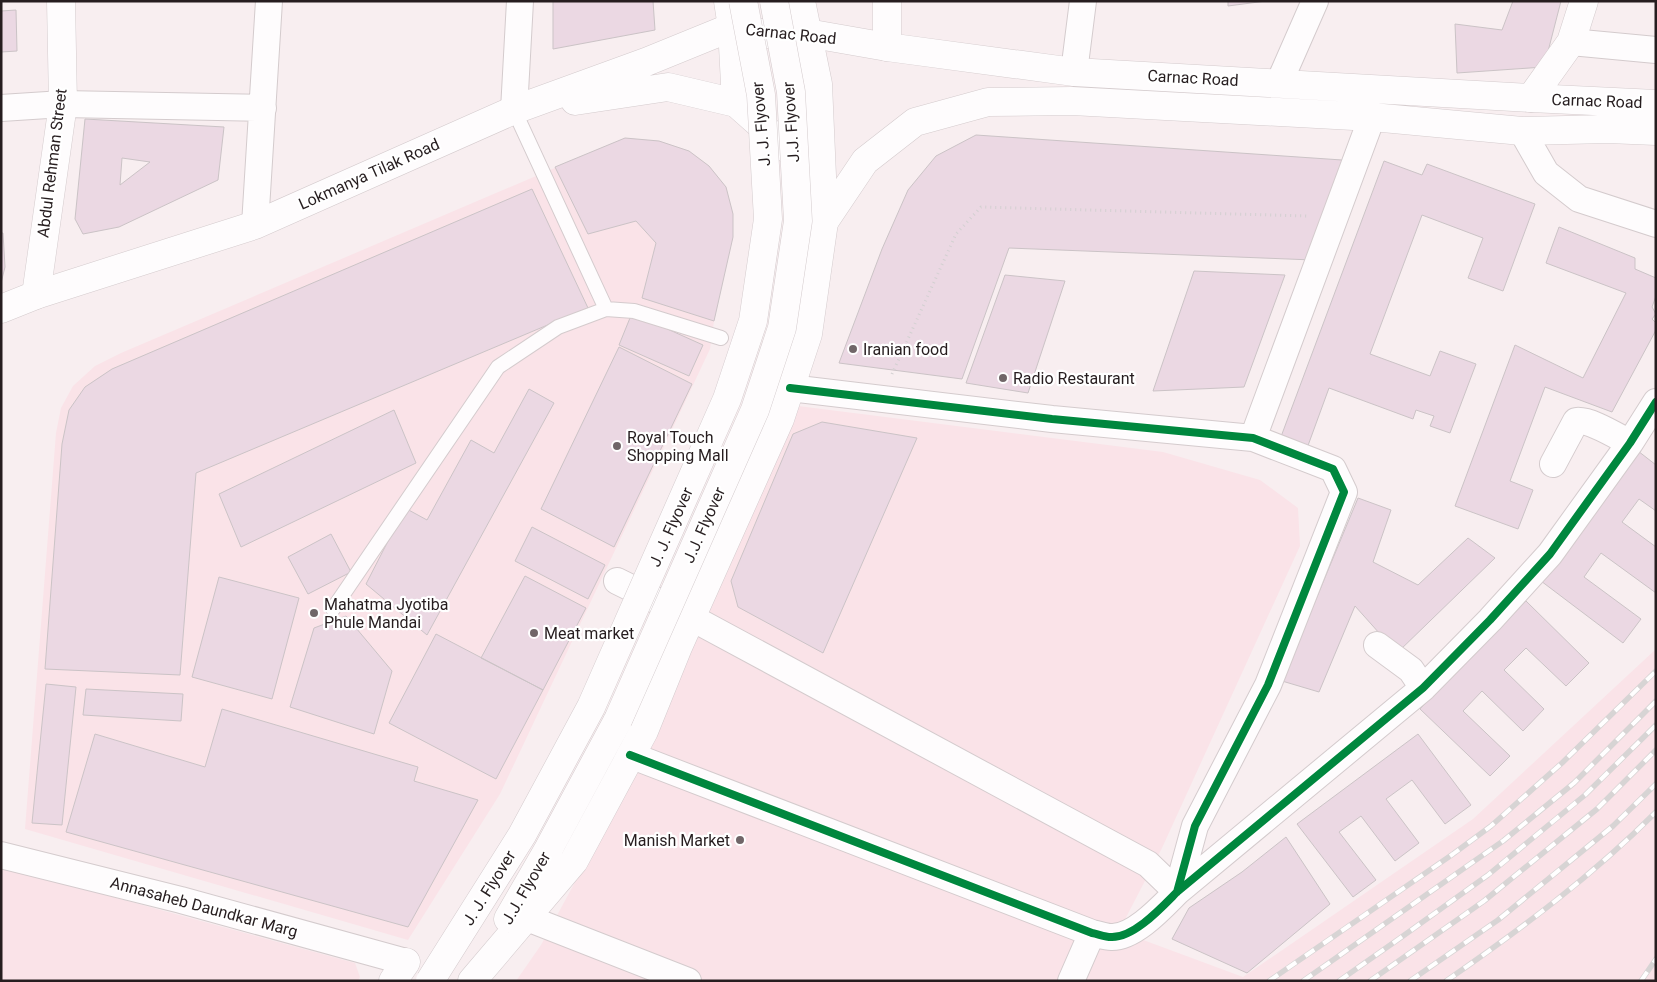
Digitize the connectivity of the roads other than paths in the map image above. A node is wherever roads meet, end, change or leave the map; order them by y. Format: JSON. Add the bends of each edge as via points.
{"nodes":[{"id":1,"x":61,"y":1,"type":"edge"},
{"id":2,"x":269,"y":1,"type":"edge"},
{"id":3,"x":520,"y":1,"type":"edge"},
{"id":4,"x":743,"y":1,"type":"edge"},
{"id":5,"x":774,"y":1,"type":"edge"},
{"id":6,"x":801,"y":1,"type":"edge"},
{"id":7,"x":887,"y":1,"type":"edge"},
{"id":8,"x":1083,"y":1,"type":"edge"},
{"id":9,"x":1315,"y":1,"type":"edge"},
{"id":10,"x":1584,"y":1,"type":"edge"},
{"id":11,"x":730,"y":14,"type":"edge"},
{"id":12,"x":808,"y":33,"type":"junction"},
{"id":13,"x":1571,"y":42,"type":"junction"},
{"id":14,"x":887,"y":47,"type":"junction"},
{"id":15,"x":1656,"y":50,"type":"edge"},
{"id":16,"x":1074,"y":72,"type":"junction"},
{"id":17,"x":1279,"y":83,"type":"junction"},
{"id":18,"x":1530,"y":98,"type":"junction"},
{"id":19,"x":736,"y":103,"type":"junction"},
{"id":20,"x":63,"y":104,"type":"junction"},
{"id":21,"x":1656,"y":104,"type":"edge"},
{"id":22,"x":1,"y":108,"type":"edge"},
{"id":23,"x":263,"y":108,"type":"junction"},
{"id":24,"x":514,"y":110,"type":"junction"},
{"id":25,"x":1372,"y":117,"type":"junction"},
{"id":26,"x":1522,"y":131,"type":"junction"},
{"id":27,"x":1656,"y":131,"type":"edge"},
{"id":28,"x":824,"y":222,"type":"junction"},
{"id":29,"x":1656,"y":224,"type":"edge"},
{"id":30,"x":255,"y":225,"type":"junction"},
{"id":31,"x":36,"y":295,"type":"junction"},
{"id":32,"x":1,"y":309,"type":"edge"},
{"id":33,"x":606,"y":309,"type":"junction"},
{"id":34,"x":720,"y":338,"type":"dead end"},
{"id":35,"x":790,"y":388,"type":"junction"},
{"id":36,"x":1656,"y":402,"type":"edge"},
{"id":37,"x":1253,"y":438,"type":"junction"},
{"id":38,"x":1630,"y":443,"type":"junction"},
{"id":39,"x":1553,"y":464,"type":"dead end"},
{"id":40,"x":617,"y":581,"type":"dead end"},
{"id":41,"x":333,"y":609,"type":"dead end"},
{"id":42,"x":692,"y":618,"type":"junction"},
{"id":43,"x":1377,"y":645,"type":"dead end"},
{"id":44,"x":1423,"y":688,"type":"junction"},
{"id":45,"x":630,"y":755,"type":"junction"},
{"id":46,"x":1,"y":854,"type":"edge"},
{"id":47,"x":1177,"y":892,"type":"junction"},
{"id":48,"x":526,"y":918,"type":"junction"},
{"id":49,"x":1092,"y":933,"type":"junction"},
{"id":50,"x":399,"y":972,"type":"edge"},
{"id":51,"x":430,"y":981,"type":"edge"},
{"id":52,"x":472,"y":981,"type":"edge"},
{"id":53,"x":688,"y":981,"type":"edge"},
{"id":54,"x":1071,"y":981,"type":"edge"}],
"edges":[{"from":1,"to":20,"type":"main road","name":"Abdul Rehman Street"},
{"from":2,"to":23,"type":"street"},
{"from":3,"to":24,"type":"street"},
{"from":4,"to":51,"type":"main road","name":"J. J. Flyover","bridge":true,"via":[[761,95],[768,219],[753,321],[727,399],[591,707],[522,834]]},
{"from":5,"to":52,"type":"main road","name":"J.J. Flyover","bridge":true,"via":[[791,92],[798,221],[782,328],[755,410],[618,720],[550,848]]},
{"from":6,"to":12,"type":"main road"},
{"from":7,"to":14,"type":"main road"},
{"from":8,"to":16,"type":"street"},
{"from":9,"to":17,"type":"street"},
{"from":10,"to":13,"type":"main road"},
{"from":11,"to":12,"type":"main road","name":"Carnac Road","via":[[766,34]]},
{"from":11,"to":19,"type":"main road"},
{"from":11,"to":24,"type":"main road","name":"Lokmanya Tilak Road","via":[[646,62]]},
{"from":12,"to":14,"type":"main road","name":"Carnac Road"},
{"from":12,"to":28,"type":"main road","via":[[818,84]]},
{"from":13,"to":15,"type":"street"},
{"from":13,"to":18,"type":"main road"},
{"from":14,"to":16,"type":"main road","name":"Carnac Road"},
{"from":16,"to":17,"type":"main road","name":"Carnac Road"},
{"from":17,"to":18,"type":"main road","name":"Carnac Road"},
{"from":18,"to":21,"type":"main road","name":"Carnac Road"},
{"from":19,"to":24,"type":"main road","via":[[668,87]]},
{"from":19,"to":28,"type":"main road","via":[[799,159]]},
{"from":20,"to":22,"type":"street"},
{"from":20,"to":23,"type":"street"},
{"from":20,"to":31,"type":"main road","name":"Abdul Rehman Street"},
{"from":23,"to":30,"type":"street"},
{"from":24,"to":30,"type":"main road","name":"Lokmanya Tilak Road"},
{"from":24,"to":33,"type":"lane"},
{"from":25,"to":26,"type":"main road","name":"Carnac Road"},
{"from":25,"to":28,"type":"main road","name":"Carnac Road","via":[[1072,101],[988,102],[915,122],[865,161]]},
{"from":25,"to":37,"type":"street"},
{"from":26,"to":27,"type":"main road","name":"Carnac Road"},
{"from":26,"to":29,"type":"street","via":[[1546,173],[1579,198]]},
{"from":28,"to":35,"type":"main road","via":[[808,334]]},
{"from":30,"to":31,"type":"main road","name":"Lokmanya Tilak Road"},
{"from":31,"to":32,"type":"main road","name":"Lokmanya Tilak Road"},
{"from":33,"to":34,"type":"lane","via":[[634,311]]},
{"from":33,"to":41,"type":"lane","via":[[558,327],[498,367]]},
{"from":35,"to":37,"type":"street","via":[[1052,419]]},
{"from":35,"to":42,"type":"main road","via":[[780,419]]},
{"from":36,"to":38,"type":"street"},
{"from":37,"to":47,"type":"street","via":[[1334,469],[1344,492],[1268,685],[1195,826]]},
{"from":38,"to":39,"type":"street","via":[[1582,420],[1576,421]]},
{"from":38,"to":44,"type":"street","via":[[1550,554]]},
{"from":40,"to":42,"type":"street"},
{"from":42,"to":45,"type":"main road","via":[[644,731]]},
{"from":42,"to":47,"type":"street","via":[[1148,864]]},
{"from":43,"to":44,"type":"street","via":[[1411,670]]},
{"from":44,"to":47,"type":"street"},
{"from":45,"to":48,"type":"main road","via":[[574,861]]},
{"from":45,"to":49,"type":"street"},
{"from":46,"to":50,"type":"street","name":"Annasaheb Daundkar Marg","via":[[181,900]]},
{"from":47,"to":49,"type":"street","via":[[1151,917],[1126,934],[1112,937]]},
{"from":48,"to":52,"type":"main road"},
{"from":48,"to":53,"type":"street"},
{"from":49,"to":54,"type":"street"}]}
